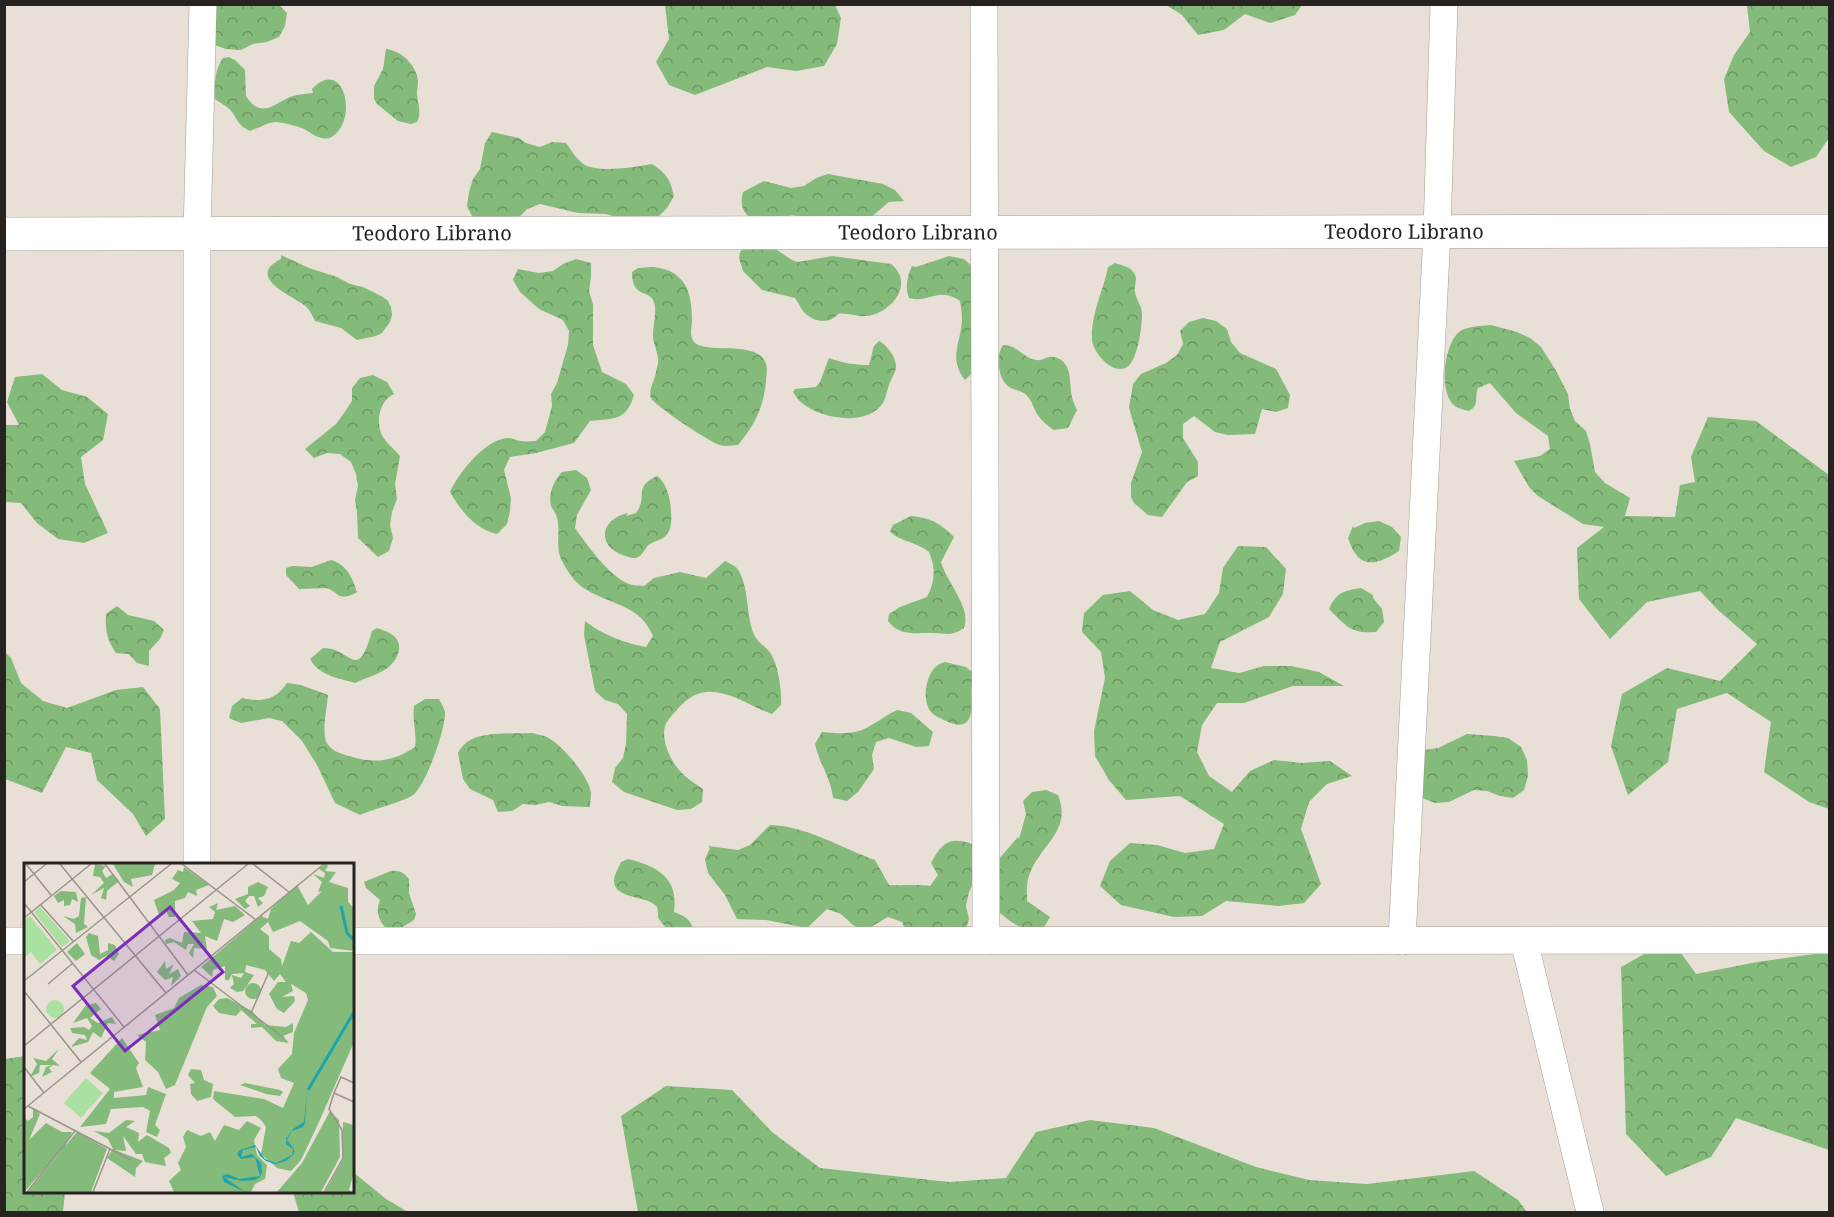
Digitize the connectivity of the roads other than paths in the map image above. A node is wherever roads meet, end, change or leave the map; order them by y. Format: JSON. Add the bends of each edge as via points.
{"nodes":[{"id":1,"x":203,"y":4,"type":"edge"},
{"id":2,"x":984,"y":4,"type":"edge"},
{"id":3,"x":1444,"y":4,"type":"edge"},
{"id":4,"x":1830,"y":231,"type":"edge"},
{"id":5,"x":1437,"y":232,"type":"junction"},
{"id":6,"x":197,"y":233,"type":"junction"},
{"id":7,"x":984,"y":233,"type":"junction"},
{"id":8,"x":4,"y":234,"type":"edge"},
{"id":9,"x":197,"y":863,"type":"edge"},
{"id":10,"x":1830,"y":940,"type":"edge"},
{"id":11,"x":4,"y":941,"type":"edge"},
{"id":12,"x":24,"y":941,"type":"edge"},
{"id":13,"x":354,"y":941,"type":"edge"},
{"id":14,"x":986,"y":941,"type":"junction"},
{"id":15,"x":1402,"y":941,"type":"junction"},
{"id":16,"x":1524,"y":941,"type":"junction"},
{"id":17,"x":1590,"y":1212,"type":"edge"}],
"edges":[{"from":1,"to":6,"type":"street"},
{"from":2,"to":7,"type":"street"},
{"from":3,"to":5,"type":"street"},
{"from":4,"to":5,"type":"main road","name":"Teodoro Librano"},
{"from":5,"to":7,"type":"main road","name":"Teodoro Librano"},
{"from":5,"to":15,"type":"street"},
{"from":6,"to":7,"type":"main road","name":"Teodoro Librano"},
{"from":6,"to":8,"type":"main road","name":"Teodoro Librano"},
{"from":6,"to":9,"type":"street"},
{"from":7,"to":14,"type":"street"},
{"from":10,"to":16,"type":"street"},
{"from":11,"to":12,"type":"street"},
{"from":13,"to":14,"type":"street"},
{"from":14,"to":15,"type":"street"},
{"from":15,"to":16,"type":"street"},
{"from":16,"to":17,"type":"street"}]}
